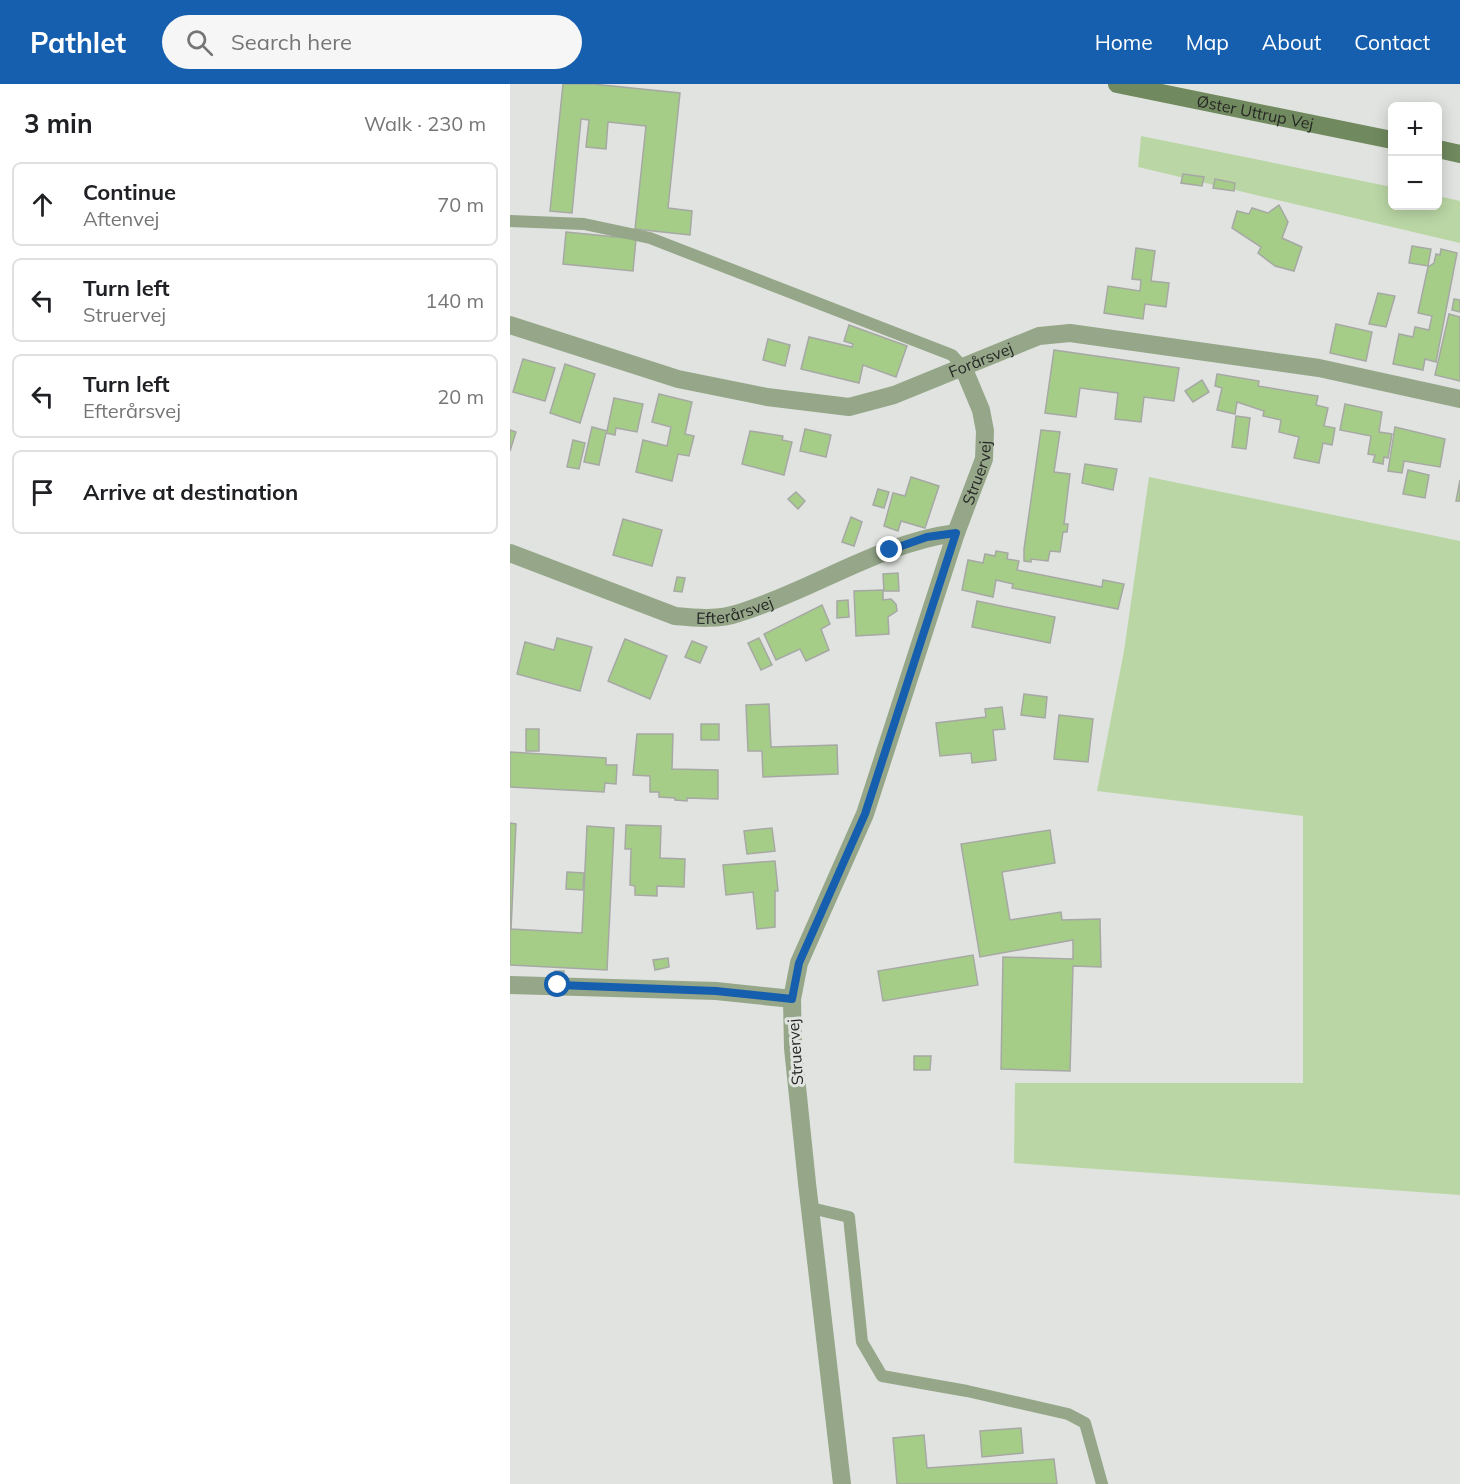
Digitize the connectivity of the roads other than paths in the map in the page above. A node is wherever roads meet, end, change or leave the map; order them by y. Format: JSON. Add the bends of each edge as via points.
{"nodes":[{"id":1,"x":1117,"y":84,"type":"edge"},
{"id":2,"x":1388,"y":139,"type":"edge"},
{"id":3,"x":1442,"y":150,"type":"edge"},
{"id":4,"x":1460,"y":154,"type":"edge"},
{"id":5,"x":510,"y":221,"type":"edge"},
{"id":6,"x":510,"y":325,"type":"edge"},
{"id":7,"x":963,"y":367,"type":"junction"},
{"id":8,"x":1460,"y":399,"type":"edge"},
{"id":9,"x":956,"y":533,"type":"junction"},
{"id":10,"x":510,"y":553,"type":"edge"},
{"id":11,"x":510,"y":985,"type":"edge"},
{"id":12,"x":792,"y":999,"type":"junction"},
{"id":13,"x":811,"y":1208,"type":"junction"},
{"id":14,"x":842,"y":1484,"type":"edge"},
{"id":15,"x":1102,"y":1484,"type":"edge"}],
"edges":[{"from":1,"to":2,"type":"street","name":"Øster Uttrup Vej"},
{"from":3,"to":4,"type":"street"},
{"from":5,"to":7,"type":"lane","via":[[584,224],[650,238],[952,355]]},
{"from":6,"to":7,"type":"street","name":"Forårsvej","via":[[678,379],[767,397],[849,407],[894,395]]},
{"from":7,"to":8,"type":"street","name":"Forårsvej","via":[[1038,336],[1070,333],[1319,368]]},
{"from":7,"to":9,"type":"street","name":"Struervej","via":[[986,431],[984,459]]},
{"from":9,"to":10,"type":"street","name":"Efterårsvej","via":[[927,537],[890,550],[738,614],[703,619],[675,616]]},
{"from":9,"to":12,"type":"street","name":"Struervej","via":[[865,814],[799,963]]},
{"from":11,"to":12,"type":"street","via":[[716,991]]},
{"from":12,"to":13,"type":"street","name":"Struervej"},
{"from":13,"to":14,"type":"street","name":"Struervej"},
{"from":13,"to":15,"type":"lane","via":[[849,1217],[862,1342],[882,1376],[1068,1414],[1085,1423]]}]}
